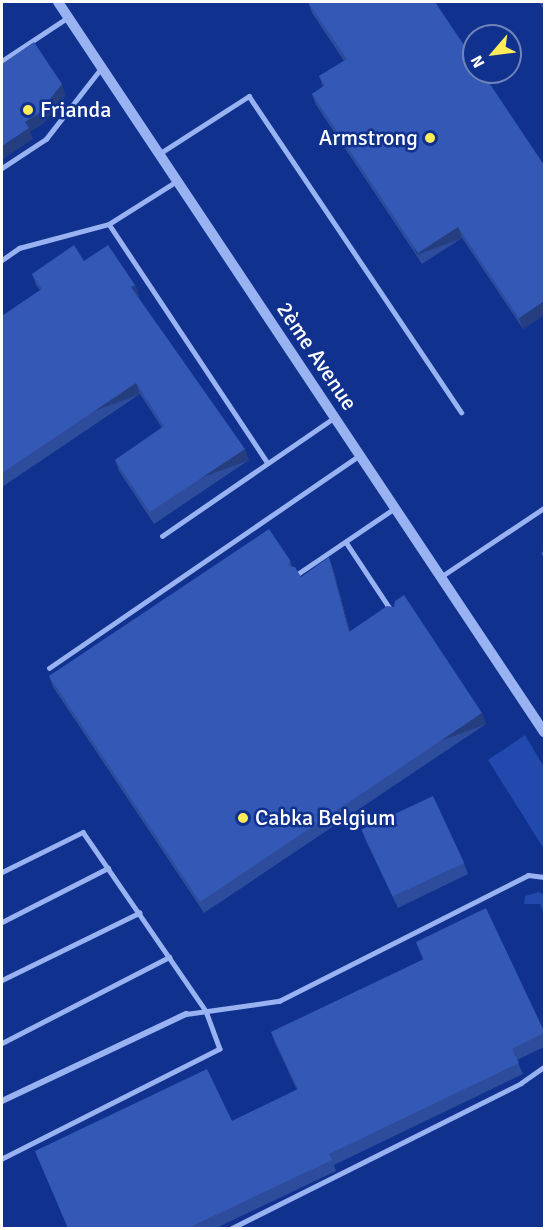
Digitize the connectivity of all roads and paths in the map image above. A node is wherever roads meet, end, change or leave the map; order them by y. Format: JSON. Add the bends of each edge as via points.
{"nodes":[{"id":1,"x":58,"y":2,"type":"edge"},
{"id":2,"x":68,"y":17,"type":"junction"},
{"id":3,"x":2,"y":61,"type":"edge"},
{"id":4,"x":102,"y":67,"type":"junction"},
{"id":5,"x":159,"y":154,"type":"junction"},
{"id":6,"x":2,"y":168,"type":"edge"},
{"id":7,"x":177,"y":181,"type":"junction"},
{"id":8,"x":109,"y":224,"type":"junction"},
{"id":9,"x":2,"y":260,"type":"edge"},
{"id":10,"x":461,"y":412,"type":"dead end"},
{"id":11,"x":335,"y":417,"type":"junction"},
{"id":12,"x":360,"y":456,"type":"junction"},
{"id":13,"x":268,"y":463,"type":"junction"},
{"id":14,"x":395,"y":508,"type":"junction"},
{"id":15,"x":544,"y":508,"type":"edge"},
{"id":16,"x":162,"y":536,"type":"dead end"},
{"id":17,"x":346,"y":542,"type":"junction"},
{"id":18,"x":296,"y":575,"type":"edge"},
{"id":19,"x":441,"y":576,"type":"junction"},
{"id":20,"x":395,"y":615,"type":"edge"},
{"id":21,"x":49,"y":668,"type":"dead end"},
{"id":22,"x":544,"y":732,"type":"edge"},
{"id":23,"x":108,"y":868,"type":"junction"},
{"id":24,"x":2,"y":872,"type":"edge"},
{"id":25,"x":544,"y":877,"type":"edge"},
{"id":26,"x":139,"y":913,"type":"junction"},
{"id":27,"x":2,"y":922,"type":"edge"},
{"id":28,"x":169,"y":957,"type":"junction"},
{"id":29,"x":2,"y":980,"type":"edge"},
{"id":30,"x":207,"y":1011,"type":"junction"},
{"id":31,"x":186,"y":1014,"type":"joint"},
{"id":32,"x":2,"y":1043,"type":"edge"},
{"id":33,"x":544,"y":1067,"type":"edge"},
{"id":34,"x":2,"y":1101,"type":"edge"},
{"id":35,"x":2,"y":1159,"type":"edge"},
{"id":36,"x":232,"y":1228,"type":"edge"}],
"edges":[{"from":1,"to":2,"type":"street","name":"2ème Avenue"},
{"from":2,"to":3,"type":"lane"},
{"from":2,"to":4,"type":"street","name":"2ème Avenue"},
{"from":4,"to":5,"type":"street","name":"2ème Avenue"},
{"from":4,"to":6,"type":"lane","via":[[46,139]]},
{"from":5,"to":7,"type":"street","name":"2ème Avenue"},
{"from":5,"to":10,"type":"lane","via":[[249,96]]},
{"from":7,"to":8,"type":"lane"},
{"from":7,"to":11,"type":"street","name":"2ème Avenue"},
{"from":8,"to":9,"type":"lane","via":[[19,248]]},
{"from":8,"to":13,"type":"lane"},
{"from":11,"to":12,"type":"street","name":"2ème Avenue"},
{"from":11,"to":13,"type":"lane"},
{"from":12,"to":14,"type":"street","name":"2ème Avenue"},
{"from":12,"to":21,"type":"lane"},
{"from":13,"to":16,"type":"lane"},
{"from":14,"to":17,"type":"lane"},
{"from":14,"to":19,"type":"street","name":"2ème Avenue"},
{"from":15,"to":19,"type":"lane"},
{"from":17,"to":18,"type":"lane"},
{"from":17,"to":20,"type":"lane"},
{"from":19,"to":22,"type":"street","name":"2ème Avenue"},
{"from":23,"to":24,"type":"lane","via":[[83,832]]},
{"from":23,"to":26,"type":"lane"},
{"from":23,"to":27,"type":"lane"},
{"from":25,"to":30,"type":"lane","via":[[528,874],[279,1001]]},
{"from":26,"to":28,"type":"lane"},
{"from":26,"to":29,"type":"lane"},
{"from":28,"to":30,"type":"lane"},
{"from":28,"to":32,"type":"lane"},
{"from":30,"to":31,"type":"lane"},
{"from":30,"to":35,"type":"lane","via":[[220,1049]]},
{"from":31,"to":34,"type":"street"},
{"from":33,"to":36,"type":"lane","via":[[521,1083]]}]}
